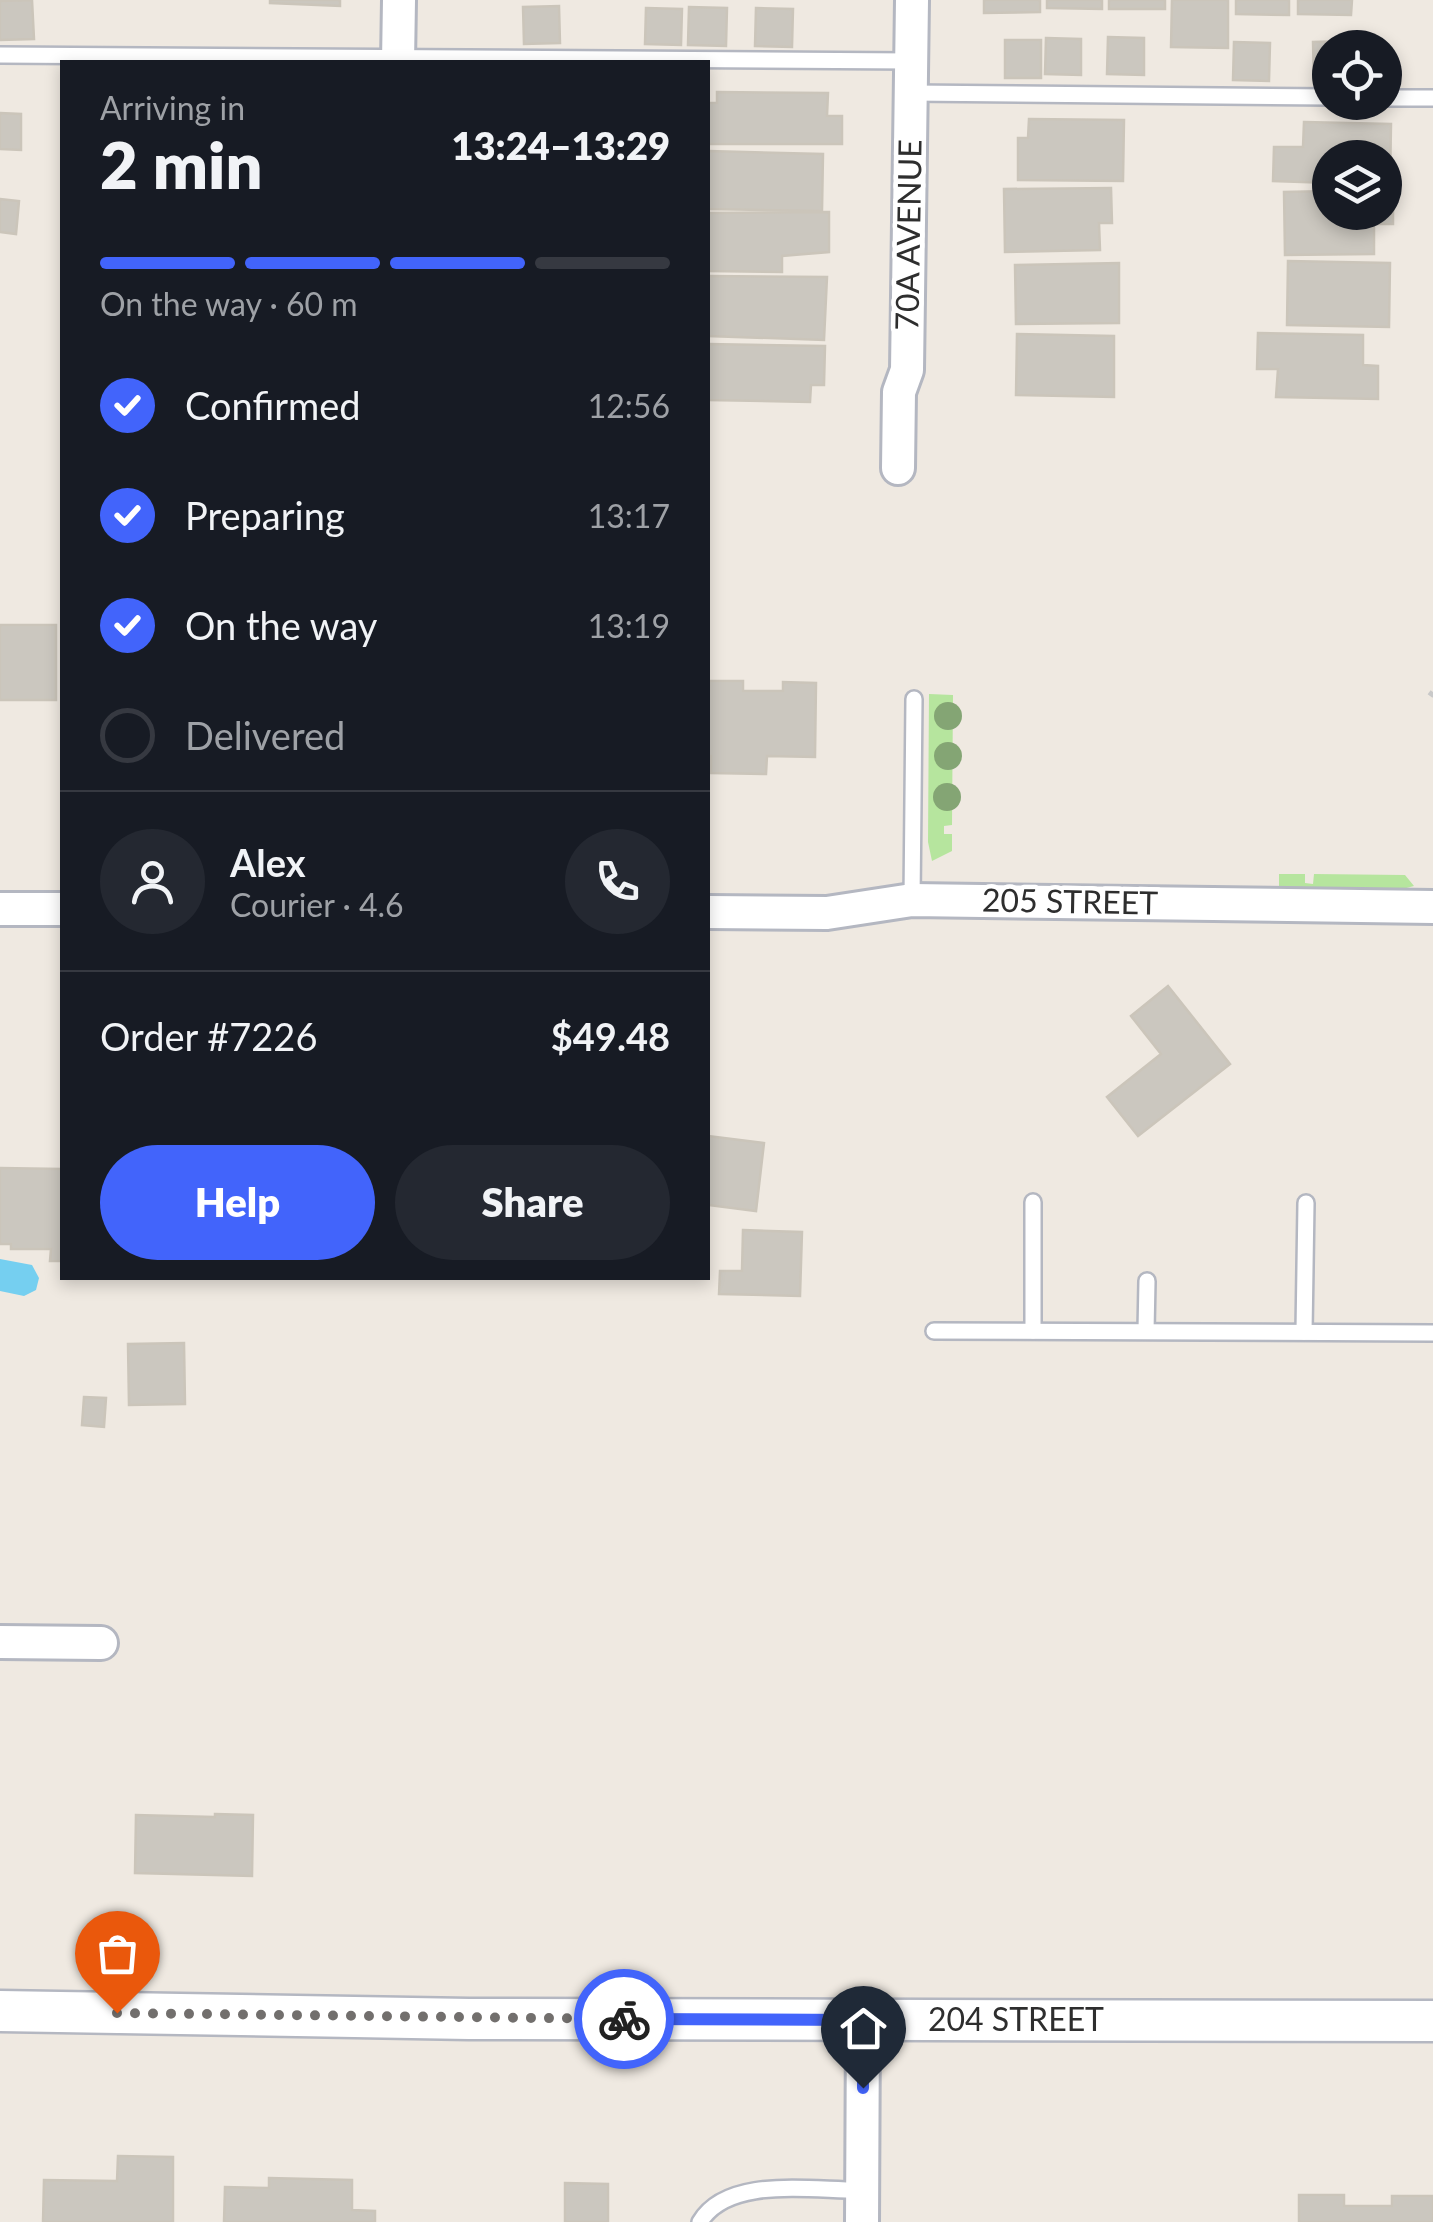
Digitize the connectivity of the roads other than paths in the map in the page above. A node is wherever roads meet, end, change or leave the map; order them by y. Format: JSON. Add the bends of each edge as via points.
{"nodes":[{"id":1,"x":399,"y":0,"type":"edge"},
{"id":2,"x":912,"y":0,"type":"edge"},
{"id":3,"x":0,"y":55,"type":"edge"},
{"id":4,"x":398,"y":60,"type":"edge"},
{"id":5,"x":710,"y":70,"type":"edge"},
{"id":6,"x":911,"y":77,"type":"junction"},
{"id":7,"x":1312,"y":96,"type":"edge"},
{"id":8,"x":1402,"y":98,"type":"edge"},
{"id":9,"x":1433,"y":98,"type":"edge"},
{"id":10,"x":898,"y":468,"type":"dead end"},
{"id":11,"x":914,"y":698,"type":"dead end"},
{"id":12,"x":912,"y":900,"type":"junction"},
{"id":13,"x":1433,"y":907,"type":"edge"},
{"id":14,"x":0,"y":909,"type":"edge"},
{"id":15,"x":60,"y":909,"type":"edge"},
{"id":16,"x":710,"y":912,"type":"edge"},
{"id":17,"x":1033,"y":1202,"type":"dead end"},
{"id":18,"x":1306,"y":1202,"type":"dead end"},
{"id":19,"x":1147,"y":1281,"type":"dead end"},
{"id":20,"x":934,"y":1330,"type":"dead end"},
{"id":21,"x":1033,"y":1330,"type":"junction"},
{"id":22,"x":1146,"y":1331,"type":"junction"},
{"id":23,"x":1304,"y":1332,"type":"junction"},
{"id":24,"x":1433,"y":1333,"type":"edge"},
{"id":25,"x":0,"y":1642,"type":"edge"},
{"id":26,"x":101,"y":1643,"type":"dead end"},
{"id":27,"x":0,"y":2011,"type":"edge"},
{"id":28,"x":863,"y":2020,"type":"junction"},
{"id":29,"x":1433,"y":2021,"type":"edge"},
{"id":30,"x":862,"y":2206,"type":"edge"},
{"id":31,"x":700,"y":2222,"type":"edge"}],
"edges":[{"from":1,"to":4,"type":"street"},
{"from":2,"to":6,"type":"street","name":"70A AVENUE"},
{"from":3,"to":4,"type":"lane"},
{"from":5,"to":6,"type":"lane"},
{"from":6,"to":7,"type":"lane"},
{"from":6,"to":10,"type":"street","name":"70A AVENUE","via":[[907,370],[899,392]]},
{"from":8,"to":9,"type":"lane"},
{"from":11,"to":12,"type":"lane"},
{"from":12,"to":13,"type":"street","name":"205 STREET"},
{"from":12,"to":16,"type":"street","name":"205 STREET","via":[[828,913]]},
{"from":14,"to":15,"type":"street"},
{"from":17,"to":21,"type":"lane"},
{"from":18,"to":23,"type":"lane"},
{"from":19,"to":22,"type":"lane"},
{"from":20,"to":21,"type":"lane"},
{"from":21,"to":22,"type":"lane"},
{"from":22,"to":23,"type":"lane"},
{"from":23,"to":24,"type":"lane"},
{"from":25,"to":26,"type":"street"},
{"from":27,"to":28,"type":"street","name":"204 STREET"},
{"from":28,"to":29,"type":"street","name":"204 STREET"},
{"from":28,"to":30,"type":"street"},
{"from":30,"to":31,"type":"lane","via":[[751,2190],[715,2202]]}]}
